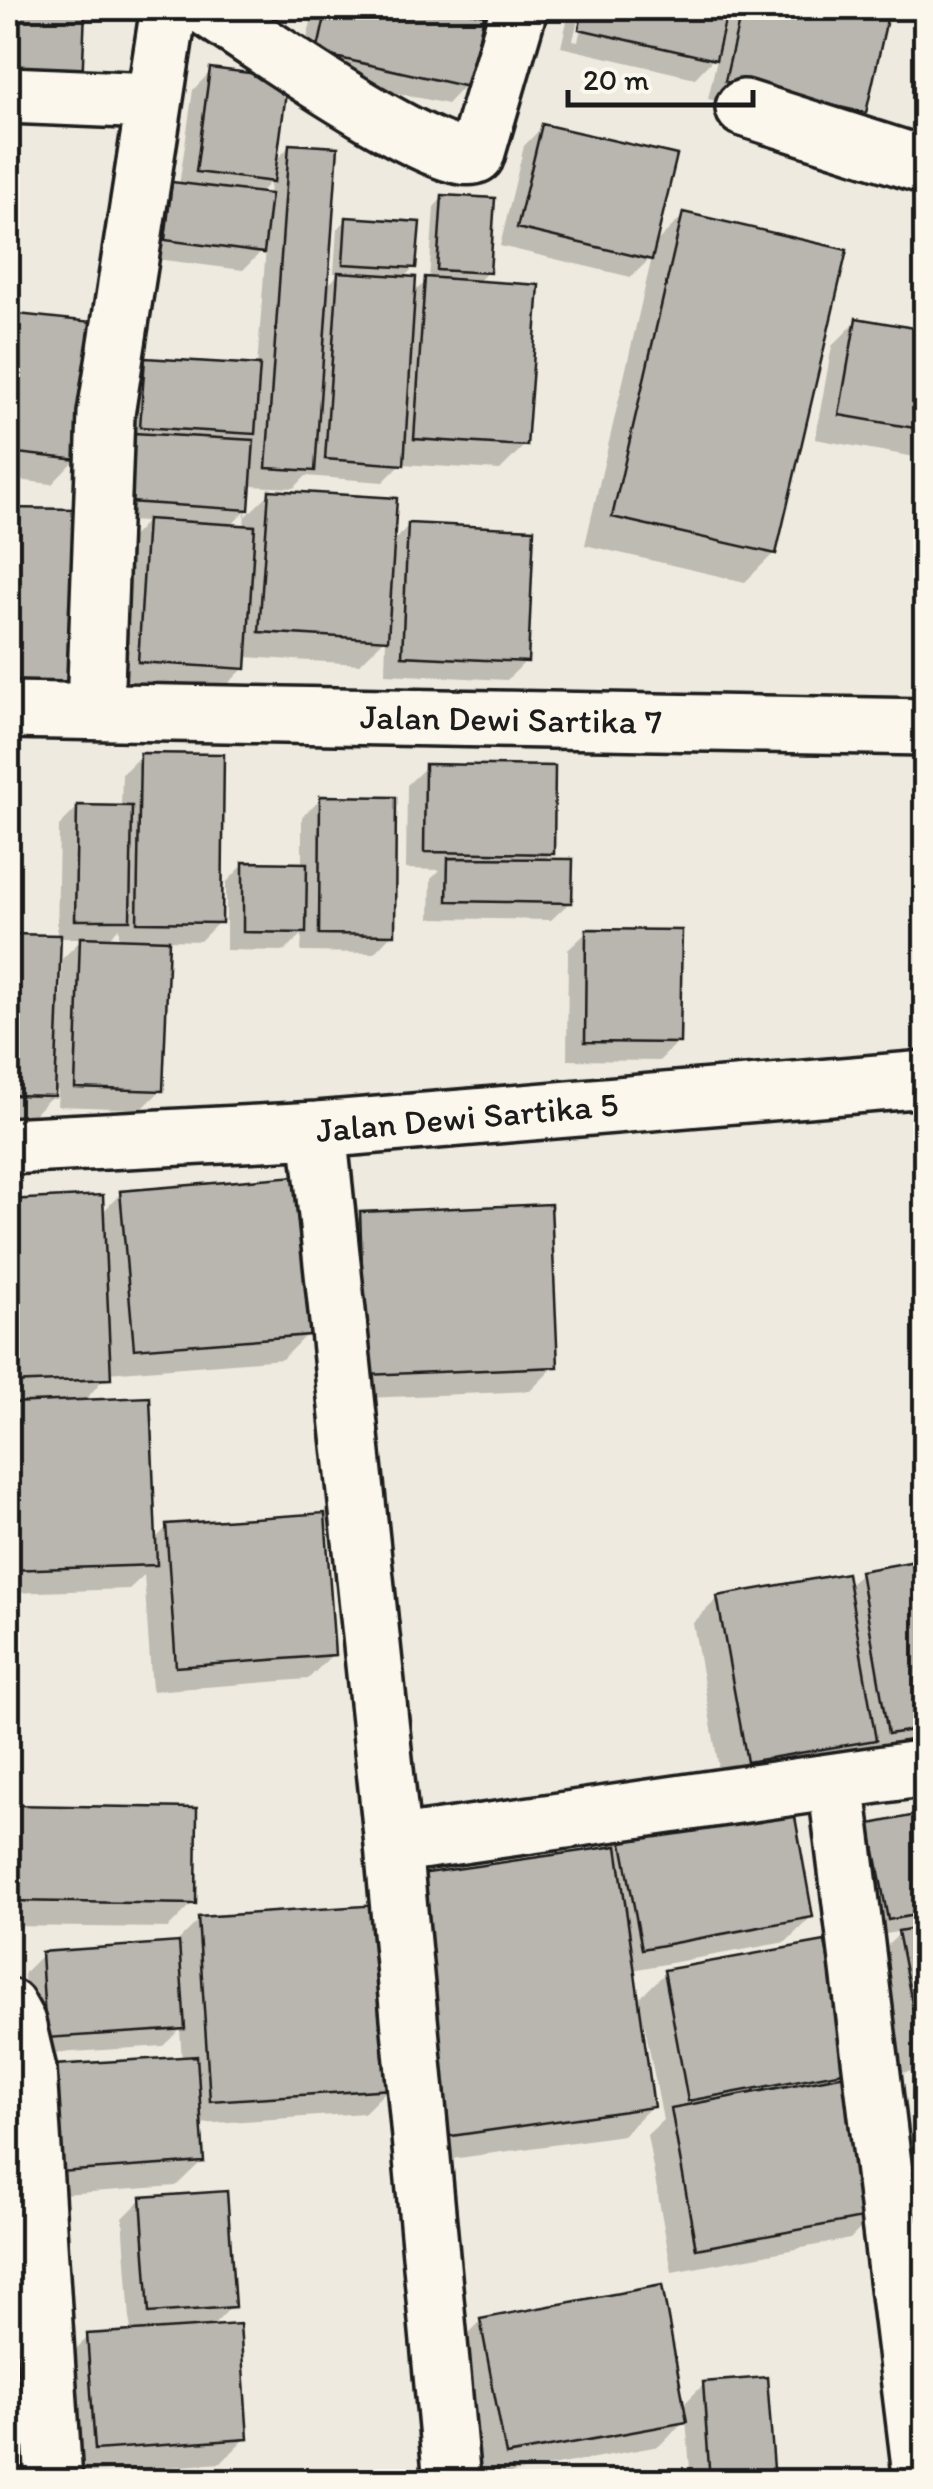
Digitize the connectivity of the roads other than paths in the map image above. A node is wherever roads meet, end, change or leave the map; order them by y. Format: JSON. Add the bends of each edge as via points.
{"nodes":[{"id":1,"x":169,"y":8,"type":"edge"},
{"id":2,"x":208,"y":8,"type":"edge"},
{"id":3,"x":520,"y":8,"type":"edge"},
{"id":4,"x":8,"y":94,"type":"edge"},
{"id":5,"x":152,"y":101,"type":"junction"},
{"id":6,"x":744,"y":108,"type":"dead end"},
{"id":7,"x":926,"y":166,"type":"edge"},
{"id":8,"x":8,"y":710,"type":"edge"},
{"id":9,"x":96,"y":710,"type":"junction"},
{"id":10,"x":926,"y":727,"type":"edge"},
{"id":11,"x":926,"y":1080,"type":"edge"},
{"id":12,"x":318,"y":1130,"type":"junction"},
{"id":13,"x":8,"y":1146,"type":"edge"},
{"id":14,"x":926,"y":1768,"type":"edge"},
{"id":15,"x":836,"y":1781,"type":"junction"},
{"id":16,"x":393,"y":1845,"type":"junction"},
{"id":17,"x":8,"y":2007,"type":"edge"},
{"id":18,"x":54,"y":2482,"type":"edge"},
{"id":19,"x":452,"y":2482,"type":"edge"},
{"id":20,"x":922,"y":2482,"type":"edge"}],
"edges":[{"from":1,"to":5,"type":"street"},
{"from":2,"to":3,"type":"street","via":[[438,152],[467,159],[485,134]]},
{"from":4,"to":5,"type":"street"},
{"from":5,"to":9,"type":"street","via":[[106,414]]},
{"from":6,"to":7,"type":"street"},
{"from":8,"to":9,"type":"street","name":"Jalan Dewi Sartika 7"},
{"from":9,"to":10,"type":"street","name":"Jalan Dewi Sartika 7"},
{"from":11,"to":12,"type":"street","name":"Jalan Dewi Sartika 5"},
{"from":12,"to":13,"type":"street","name":"Jalan Dewi Sartika 5"},
{"from":12,"to":16,"type":"street"},
{"from":14,"to":15,"type":"street"},
{"from":15,"to":16,"type":"street"},
{"from":15,"to":20,"type":"street"},
{"from":16,"to":19,"type":"street"},
{"from":17,"to":18,"type":"street","via":[[28,2070]]}]}
